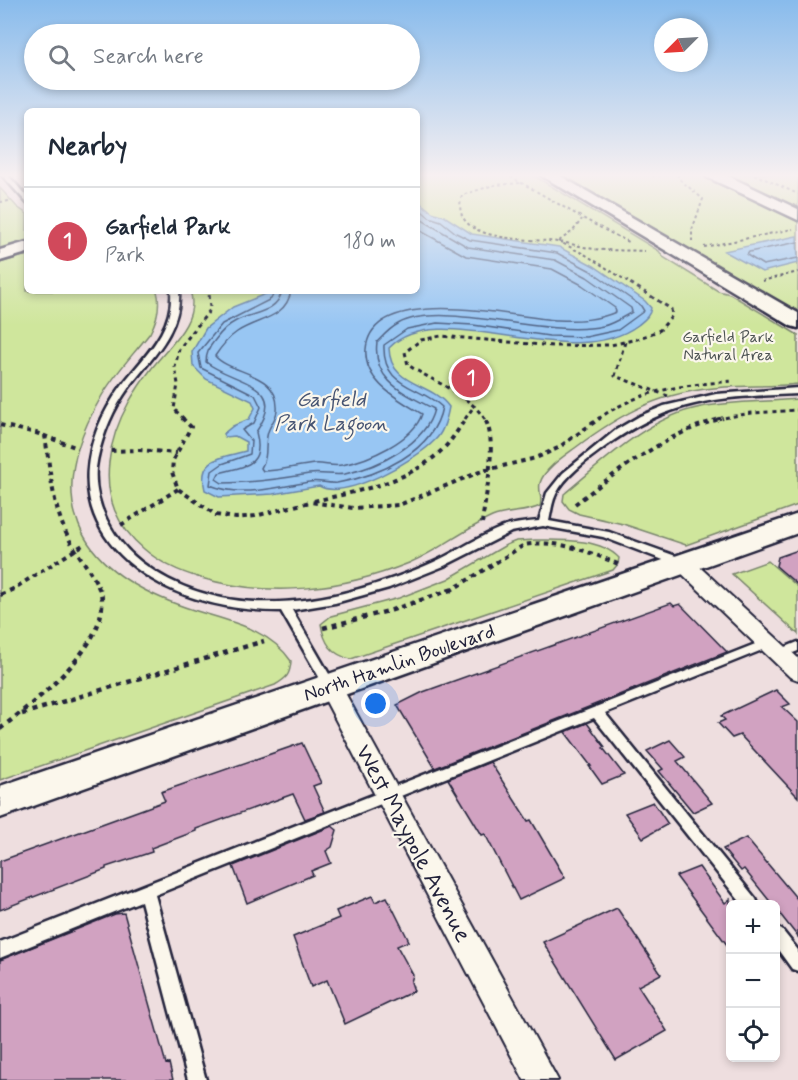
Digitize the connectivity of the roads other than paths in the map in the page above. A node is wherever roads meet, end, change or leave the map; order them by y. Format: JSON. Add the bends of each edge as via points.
{"nodes":[{"id":1,"x":632,"y":224,"type":"edge"},
{"id":2,"x":24,"y":248,"type":"edge"},
{"id":3,"x":0,"y":256,"type":"edge"},
{"id":4,"x":175,"y":294,"type":"edge"},
{"id":5,"x":798,"y":322,"type":"edge"},
{"id":6,"x":798,"y":391,"type":"edge"},
{"id":7,"x":798,"y":523,"type":"edge"},
{"id":8,"x":543,"y":524,"type":"junction"},
{"id":9,"x":683,"y":563,"type":"junction"},
{"id":10,"x":284,"y":607,"type":"junction"},
{"id":11,"x":782,"y":648,"type":"edge"},
{"id":12,"x":798,"y":671,"type":"edge"},
{"id":13,"x":330,"y":686,"type":"junction"},
{"id":14,"x":596,"y":711,"type":"junction"},
{"id":15,"x":388,"y":793,"type":"junction"},
{"id":16,"x":0,"y":802,"type":"edge"},
{"id":17,"x":146,"y":891,"type":"junction"},
{"id":18,"x":748,"y":900,"type":"edge"},
{"id":19,"x":780,"y":940,"type":"edge"},
{"id":20,"x":0,"y":950,"type":"edge"},
{"id":21,"x":798,"y":963,"type":"edge"},
{"id":22,"x":197,"y":1080,"type":"edge"},
{"id":23,"x":542,"y":1080,"type":"edge"}],
"edges":[{"from":1,"to":5,"type":"street"},
{"from":2,"to":3,"type":"street"},
{"from":4,"to":10,"type":"lane","via":[[176,310],[170,326],[119,396],[95,450],[92,486],[97,511],[106,532],[124,553],[164,582],[191,595]]},
{"from":6,"to":8,"type":"lane","via":[[747,393],[662,408],[620,430],[573,468],[552,493]]},
{"from":7,"to":9,"type":"street","name":"North Hamlin Boulevard"},
{"from":8,"to":9,"type":"lane","via":[[605,534]]},
{"from":8,"to":10,"type":"lane","via":[[510,528],[453,558],[388,585]]},
{"from":9,"to":11,"type":"street"},
{"from":9,"to":13,"type":"street","name":"North Hamlin Boulevard"},
{"from":10,"to":13,"type":"lane","name":"West Maypole Avenue"},
{"from":11,"to":12,"type":"street"},
{"from":11,"to":14,"type":"lane"},
{"from":13,"to":15,"type":"street","name":"West Maypole Avenue"},
{"from":13,"to":16,"type":"street","name":"North Hamlin Boulevard"},
{"from":14,"to":15,"type":"lane"},
{"from":14,"to":18,"type":"lane"},
{"from":15,"to":17,"type":"lane"},
{"from":15,"to":23,"type":"street","name":"West Maypole Avenue"},
{"from":17,"to":20,"type":"lane"},
{"from":17,"to":22,"type":"lane"},
{"from":19,"to":21,"type":"lane"}]}
